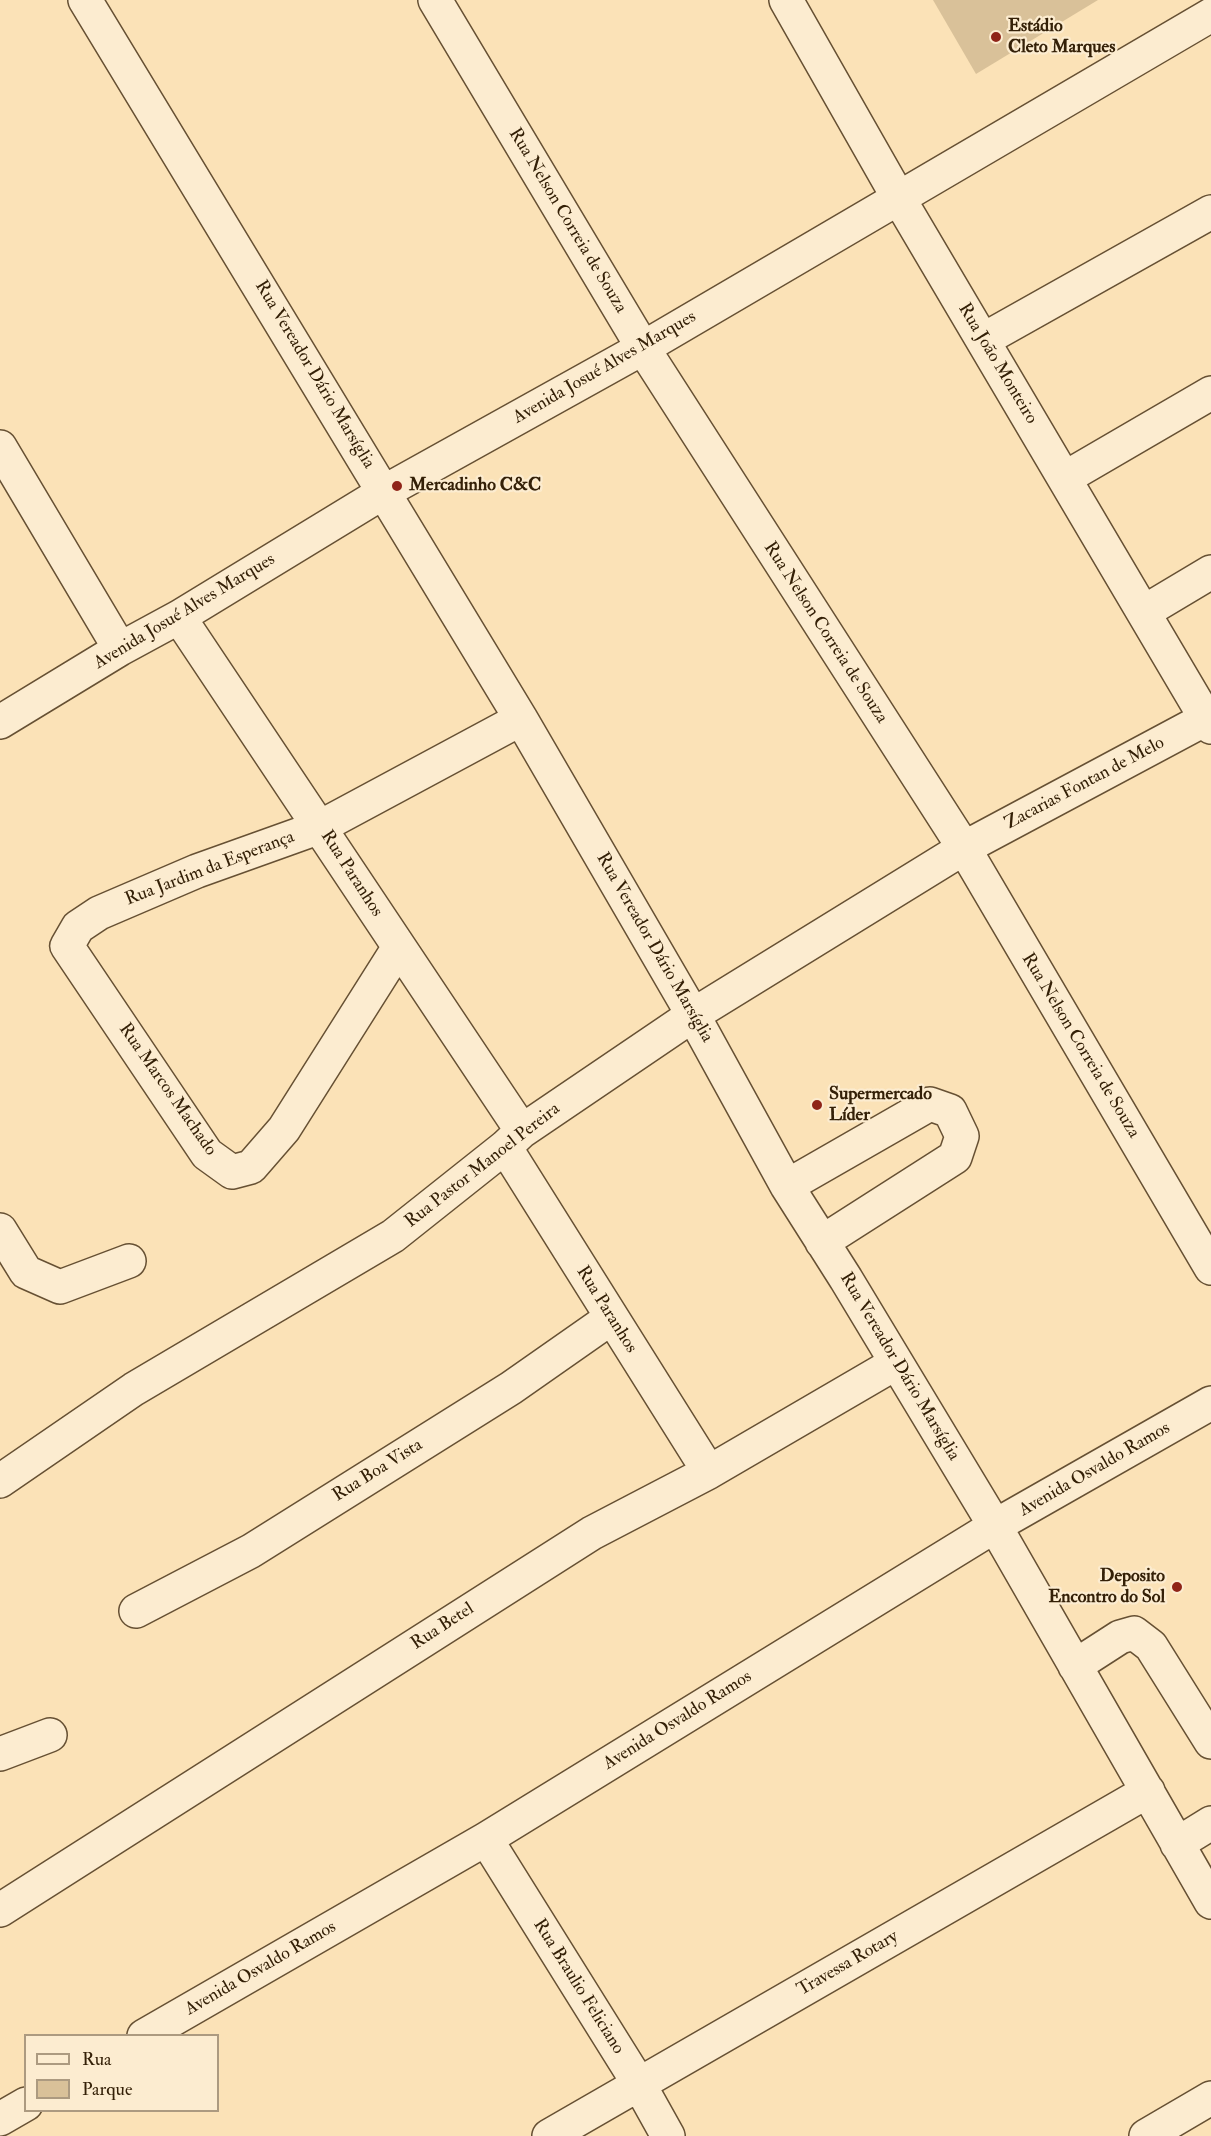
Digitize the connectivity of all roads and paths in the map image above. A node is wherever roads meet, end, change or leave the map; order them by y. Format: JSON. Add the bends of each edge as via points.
{"nodes":[{"id":1,"x":86,"y":0,"type":"edge"},
{"id":2,"x":435,"y":0,"type":"edge"},
{"id":3,"x":786,"y":0,"type":"edge"},
{"id":4,"x":1211,"y":15,"type":"edge"},
{"id":5,"x":898,"y":197,"type":"junction"},
{"id":6,"x":1211,"y":212,"type":"edge"},
{"id":7,"x":983,"y":340,"type":"junction"},
{"id":8,"x":643,"y":348,"type":"junction"},
{"id":9,"x":1211,"y":393,"type":"edge"},
{"id":10,"x":0,"y":447,"type":"edge"},
{"id":11,"x":1065,"y":478,"type":"junction"},
{"id":12,"x":384,"y":492,"type":"junction"},
{"id":13,"x":1211,"y":572,"type":"edge"},
{"id":14,"x":1144,"y":612,"type":"junction"},
{"id":15,"x":179,"y":617,"type":"junction"},
{"id":16,"x":120,"y":650,"type":"junction"},
{"id":17,"x":521,"y":719,"type":"junction"},
{"id":18,"x":1210,"y":721,"type":"edge"},
{"id":19,"x":0,"y":722,"type":"edge"},
{"id":20,"x":320,"y":827,"type":"junction"},
{"id":21,"x":964,"y":848,"type":"junction"},
{"id":22,"x":67,"y":946,"type":"joint"},
{"id":23,"x":399,"y":947,"type":"junction"},
{"id":24,"x":693,"y":1015,"type":"junction"},
{"id":25,"x":513,"y":1139,"type":"junction"},
{"id":26,"x":787,"y":1186,"type":"junction"},
{"id":27,"x":0,"y":1230,"type":"edge"},
{"id":28,"x":822,"y":1242,"type":"junction"},
{"id":29,"x":129,"y":1261,"type":"dead end"},
{"id":30,"x":1211,"y":1268,"type":"edge"},
{"id":31,"x":611,"y":1318,"type":"junction"},
{"id":32,"x":896,"y":1363,"type":"junction"},
{"id":33,"x":1211,"y":1403,"type":"edge"},
{"id":34,"x":709,"y":1472,"type":"junction"},
{"id":35,"x":0,"y":1481,"type":"edge"},
{"id":36,"x":995,"y":1526,"type":"junction"},
{"id":37,"x":136,"y":1611,"type":"dead end"},
{"id":38,"x":1075,"y":1666,"type":"junction"},
{"id":39,"x":50,"y":1736,"type":"dead end"},
{"id":40,"x":1211,"y":1742,"type":"edge"},
{"id":41,"x":0,"y":1754,"type":"edge"},
{"id":42,"x":1148,"y":1791,"type":"junction"},
{"id":43,"x":1211,"y":1823,"type":"edge"},
{"id":44,"x":486,"y":1839,"type":"junction"},
{"id":45,"x":1177,"y":1844,"type":"junction"},
{"id":46,"x":1211,"y":1902,"type":"edge"},
{"id":47,"x":0,"y":1910,"type":"edge"},
{"id":48,"x":147,"y":2034,"type":"edge"},
{"id":49,"x":639,"y":2084,"type":"junction"},
{"id":50,"x":1211,"y":2098,"type":"edge"},
{"id":51,"x":24,"y":2105,"type":"edge"},
{"id":52,"x":0,"y":2119,"type":"edge"},
{"id":53,"x":549,"y":2136,"type":"edge"},
{"id":54,"x":668,"y":2136,"type":"edge"},
{"id":55,"x":1146,"y":2136,"type":"edge"}],
"edges":[{"from":1,"to":12,"type":"street","name":"Rua Vereador Dário Marsíglia"},
{"from":2,"to":8,"type":"street","name":"Rua Nelson Correia de Souza"},
{"from":3,"to":5,"type":"street","name":"Rua João Monteiro"},
{"from":4,"to":5,"type":"street","name":"Avenida Josué Alves Marques"},
{"from":5,"to":7,"type":"street","name":"Rua João Monteiro"},
{"from":5,"to":8,"type":"street","name":"Avenida Josué Alves Marques"},
{"from":6,"to":7,"type":"street"},
{"from":7,"to":11,"type":"street","name":"Rua João Monteiro"},
{"from":8,"to":12,"type":"street","name":"Avenida Josué Alves Marques"},
{"from":8,"to":21,"type":"street","name":"Rua Nelson Correia de Souza"},
{"from":9,"to":11,"type":"street"},
{"from":10,"to":16,"type":"street"},
{"from":11,"to":14,"type":"street","name":"Rua João Monteiro"},
{"from":12,"to":15,"type":"street","name":"Avenida Josué Alves Marques"},
{"from":12,"to":17,"type":"street","name":"Rua Vereador Dário Marsíglia"},
{"from":13,"to":14,"type":"street"},
{"from":14,"to":18,"type":"street","name":"Rua João Monteiro"},
{"from":15,"to":16,"type":"street","name":"Avenida Josué Alves Marques"},
{"from":15,"to":20,"type":"street","name":"Rua Paranhos"},
{"from":16,"to":19,"type":"street","name":"Avenida Josué Alves Marques"},
{"from":17,"to":20,"type":"street","name":"Rua Jardim da Esperança"},
{"from":17,"to":24,"type":"street","name":"Rua Vereador Dário Marsíglia"},
{"from":18,"to":21,"type":"street","name":"Zacarias Fontan de Melo"},
{"from":20,"to":22,"type":"street","name":"Rua Jardim da Esperança","via":[[197,871],[99,914],[78,927]]},
{"from":20,"to":23,"type":"street","name":"Rua Paranhos"},
{"from":21,"to":24,"type":"street","name":"Rua Pastor Manoel Pereira"},
{"from":21,"to":30,"type":"street","name":"Rua Nelson Correia de Souza"},
{"from":22,"to":23,"type":"street","name":"Rua Marcos Machado","via":[[207,1154],[232,1172],[251,1167],[284,1129]]},
{"from":23,"to":25,"type":"street","name":"Rua Paranhos"},
{"from":24,"to":25,"type":"street","name":"Rua Pastor Manoel Pereira"},
{"from":24,"to":26,"type":"street","name":"Rua Vereador Dário Marsíglia"},
{"from":25,"to":31,"type":"street","name":"Rua Paranhos"},
{"from":25,"to":35,"type":"street","name":"Rua Pastor Manoel Pereira","via":[[393,1236],[134,1389]]},
{"from":26,"to":28,"type":"street","name":"Rua Vereador Dário Marsíglia"},
{"from":26,"to":28,"type":"street","via":[[930,1104],[950,1111],[962,1136],[955,1157]]},
{"from":27,"to":29,"type":"street","via":[[26,1272],[60,1287]]},
{"from":28,"to":32,"type":"street","name":"Rua Vereador Dário Marsíglia"},
{"from":31,"to":34,"type":"street","name":"Rua Paranhos"},
{"from":31,"to":37,"type":"street","name":"Rua Boa Vista","via":[[511,1388],[251,1551]]},
{"from":32,"to":34,"type":"street","name":"Rua Betel"},
{"from":32,"to":36,"type":"street","name":"Rua Vereador Dário Marsíglia"},
{"from":33,"to":36,"type":"street","name":"Avenida Osvaldo Ramos"},
{"from":34,"to":47,"type":"street","name":"Rua Betel","via":[[592,1533]]},
{"from":36,"to":38,"type":"street","name":"Rua Vereador Dário Marsíglia"},
{"from":36,"to":44,"type":"street","name":"Avenida Osvaldo Ramos"},
{"from":38,"to":40,"type":"street","via":[[1120,1637],[1134,1633],[1151,1646]]},
{"from":38,"to":42,"type":"street","name":"Rua Vereador Dário Marsíglia"},
{"from":39,"to":41,"type":"street"},
{"from":42,"to":45,"type":"street","name":"Rua Vereador Dário Marsíglia"},
{"from":42,"to":49,"type":"street","name":"Travessa Rotary"},
{"from":43,"to":45,"type":"street"},
{"from":44,"to":48,"type":"street","name":"Avenida Osvaldo Ramos"},
{"from":44,"to":49,"type":"street","name":"Rua Braulio Feliciano"},
{"from":45,"to":46,"type":"street","name":"Rua Vereador Dário Marsíglia"},
{"from":49,"to":53,"type":"street","name":"Travessa Rotary"},
{"from":49,"to":54,"type":"street","name":"Rua Braulio Feliciano"},
{"from":50,"to":55,"type":"street"},
{"from":51,"to":52,"type":"street"}]}
